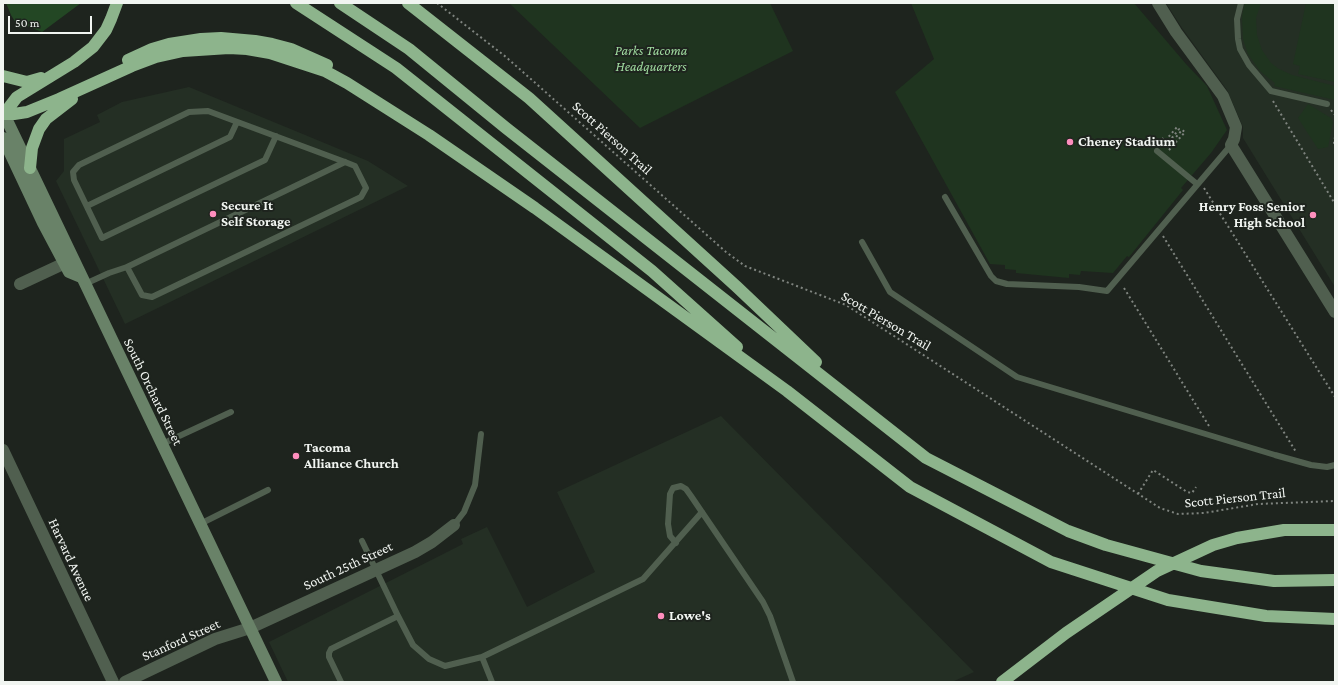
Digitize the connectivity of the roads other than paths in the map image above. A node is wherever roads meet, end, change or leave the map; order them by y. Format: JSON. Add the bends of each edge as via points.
{"nodes":[{"id":1,"x":117,"y":3,"type":"edge"},
{"id":2,"x":296,"y":3,"type":"edge"},
{"id":3,"x":340,"y":3,"type":"edge"},
{"id":4,"x":408,"y":3,"type":"edge"},
{"id":5,"x":1158,"y":3,"type":"edge"},
{"id":6,"x":1241,"y":3,"type":"edge"},
{"id":7,"x":55,"y":73,"type":"junction"},
{"id":8,"x":3,"y":76,"type":"edge"},
{"id":9,"x":102,"y":78,"type":"junction"},
{"id":10,"x":1327,"y":104,"type":"dead end"},
{"id":11,"x":4,"y":114,"type":"junction"},
{"id":12,"x":237,"y":122,"type":"junction"},
{"id":13,"x":276,"y":136,"type":"junction"},
{"id":14,"x":3,"y":138,"type":"edge"},
{"id":15,"x":1231,"y":145,"type":"junction"},
{"id":16,"x":1157,"y":151,"type":"dead end"},
{"id":17,"x":345,"y":162,"type":"junction"},
{"id":18,"x":30,"y":168,"type":"junction"},
{"id":19,"x":1197,"y":184,"type":"junction"},
{"id":20,"x":945,"y":197,"type":"dead end"},
{"id":21,"x":87,"y":206,"type":"junction"},
{"id":22,"x":862,"y":242,"type":"dead end"},
{"id":23,"x":64,"y":264,"type":"junction"},
{"id":24,"x":127,"y":267,"type":"junction"},
{"id":25,"x":83,"y":280,"type":"junction"},
{"id":26,"x":20,"y":284,"type":"dead end"},
{"id":27,"x":1335,"y":312,"type":"edge"},
{"id":28,"x":787,"y":391,"type":"junction"},
{"id":29,"x":231,"y":412,"type":"dead end"},
{"id":30,"x":872,"y":415,"type":"junction"},
{"id":31,"x":481,"y":434,"type":"dead end"},
{"id":32,"x":162,"y":444,"type":"junction"},
{"id":33,"x":3,"y":450,"type":"edge"},
{"id":34,"x":1335,"y":465,"type":"edge"},
{"id":35,"x":268,"y":490,"type":"dead end"},
{"id":36,"x":702,"y":512,"type":"junction"},
{"id":37,"x":200,"y":524,"type":"junction"},
{"id":38,"x":454,"y":525,"type":"joint"},
{"id":39,"x":1335,"y":530,"type":"edge"},
{"id":40,"x":362,"y":541,"type":"dead end"},
{"id":41,"x":676,"y":543,"type":"junction"},
{"id":42,"x":376,"y":570,"type":"junction"},
{"id":43,"x":1335,"y":580,"type":"edge"},
{"id":44,"x":398,"y":616,"type":"junction"},
{"id":45,"x":1335,"y":619,"type":"edge"},
{"id":46,"x":250,"y":628,"type":"junction"},
{"id":47,"x":482,"y":657,"type":"junction"},
{"id":48,"x":113,"y":682,"type":"edge"},
{"id":49,"x":125,"y":682,"type":"edge"},
{"id":50,"x":276,"y":682,"type":"edge"},
{"id":51,"x":341,"y":682,"type":"edge"},
{"id":52,"x":492,"y":682,"type":"edge"},
{"id":53,"x":793,"y":682,"type":"edge"},
{"id":54,"x":1002,"y":682,"type":"edge"}],
"edges":[{"from":1,"to":7,"type":"highway","via":[[112,19],[93,47]]},
{"from":2,"to":28,"type":"highway","via":[[396,68],[652,271]]},
{"from":3,"to":30,"type":"highway","via":[[409,48]]},
{"from":4,"to":30,"type":"highway","via":[[529,98],[737,287]]},
{"from":5,"to":15,"type":"street","via":[[1223,96],[1236,127]]},
{"from":6,"to":10,"type":"lane","via":[[1237,20],[1238,39],[1249,66],[1271,91]]},
{"from":7,"to":8,"type":"highway","via":[[27,82]]},
{"from":7,"to":11,"type":"highway","via":[[17,97]]},
{"from":9,"to":11,"type":"highway","via":[[27,112]]},
{"from":9,"to":18,"type":"highway","via":[[46,119],[35,137]]},
{"from":9,"to":28,"type":"highway","via":[[142,62],[183,51],[228,48],[270,53],[325,71],[429,135]]},
{"from":11,"to":18,"type":"main road","name":"South Orchard Street"},
{"from":12,"to":13,"type":"lane"},
{"from":12,"to":21,"type":"lane","via":[[230,137]]},
{"from":12,"to":21,"type":"lane","via":[[208,111],[189,112],[79,164],[74,172],[74,180]]},
{"from":13,"to":17,"type":"lane"},
{"from":13,"to":21,"type":"lane","via":[[265,160],[102,238]]},
{"from":14,"to":23,"type":"main road"},
{"from":15,"to":19,"type":"lane"},
{"from":15,"to":27,"type":"street"},
{"from":16,"to":19,"type":"lane"},
{"from":17,"to":24,"type":"lane"},
{"from":17,"to":24,"type":"lane","via":[[355,166],[366,188],[361,197],[152,297],[142,295]]},
{"from":18,"to":25,"type":"main road","name":"South Orchard Street"},
{"from":19,"to":20,"type":"lane","via":[[1107,291],[1079,287],[1007,284],[996,281],[990,276]]},
{"from":22,"to":34,"type":"lane","via":[[890,292],[1017,377],[1296,461],[1327,467]]},
{"from":23,"to":25,"type":"main road","via":[[69,272]]},
{"from":23,"to":26,"type":"street"},
{"from":24,"to":25,"type":"lane"},
{"from":25,"to":32,"type":"main road","name":"South Orchard Street"},
{"from":28,"to":45,"type":"highway","via":[[910,487],[1052,562],[1168,600],[1266,616]]},
{"from":29,"to":32,"type":"lane"},
{"from":30,"to":43,"type":"highway","via":[[926,458],[1083,537],[1201,571],[1274,581]]},
{"from":31,"to":38,"type":"lane","via":[[475,485],[464,512]]},
{"from":32,"to":37,"type":"main road","name":"South Orchard Street"},
{"from":33,"to":48,"type":"street","name":"Harvard Avenue"},
{"from":35,"to":37,"type":"lane"},
{"from":36,"to":41,"type":"lane"},
{"from":36,"to":41,"type":"lane","via":[[684,487],[679,486],[672,490],[668,524],[670,536]]},
{"from":36,"to":53,"type":"lane","via":[[763,602]]},
{"from":37,"to":46,"type":"main road","name":"South Orchard Street"},
{"from":38,"to":42,"type":"street","name":"South 25th Street","via":[[415,552]]},
{"from":39,"to":54,"type":"highway","via":[[1284,530],[1213,545],[1157,572],[1066,633]]},
{"from":40,"to":42,"type":"lane"},
{"from":41,"to":47,"type":"lane","via":[[643,579]]},
{"from":42,"to":44,"type":"lane"},
{"from":42,"to":46,"type":"street","name":"South 25th Street"},
{"from":44,"to":47,"type":"lane","via":[[413,645],[429,659],[445,666]]},
{"from":44,"to":51,"type":"lane","via":[[331,649],[329,657]]},
{"from":46,"to":49,"type":"street","name":"Stanford Street","via":[[215,639]]},
{"from":46,"to":50,"type":"main road","name":"South Orchard Street"},
{"from":47,"to":52,"type":"lane"}]}
